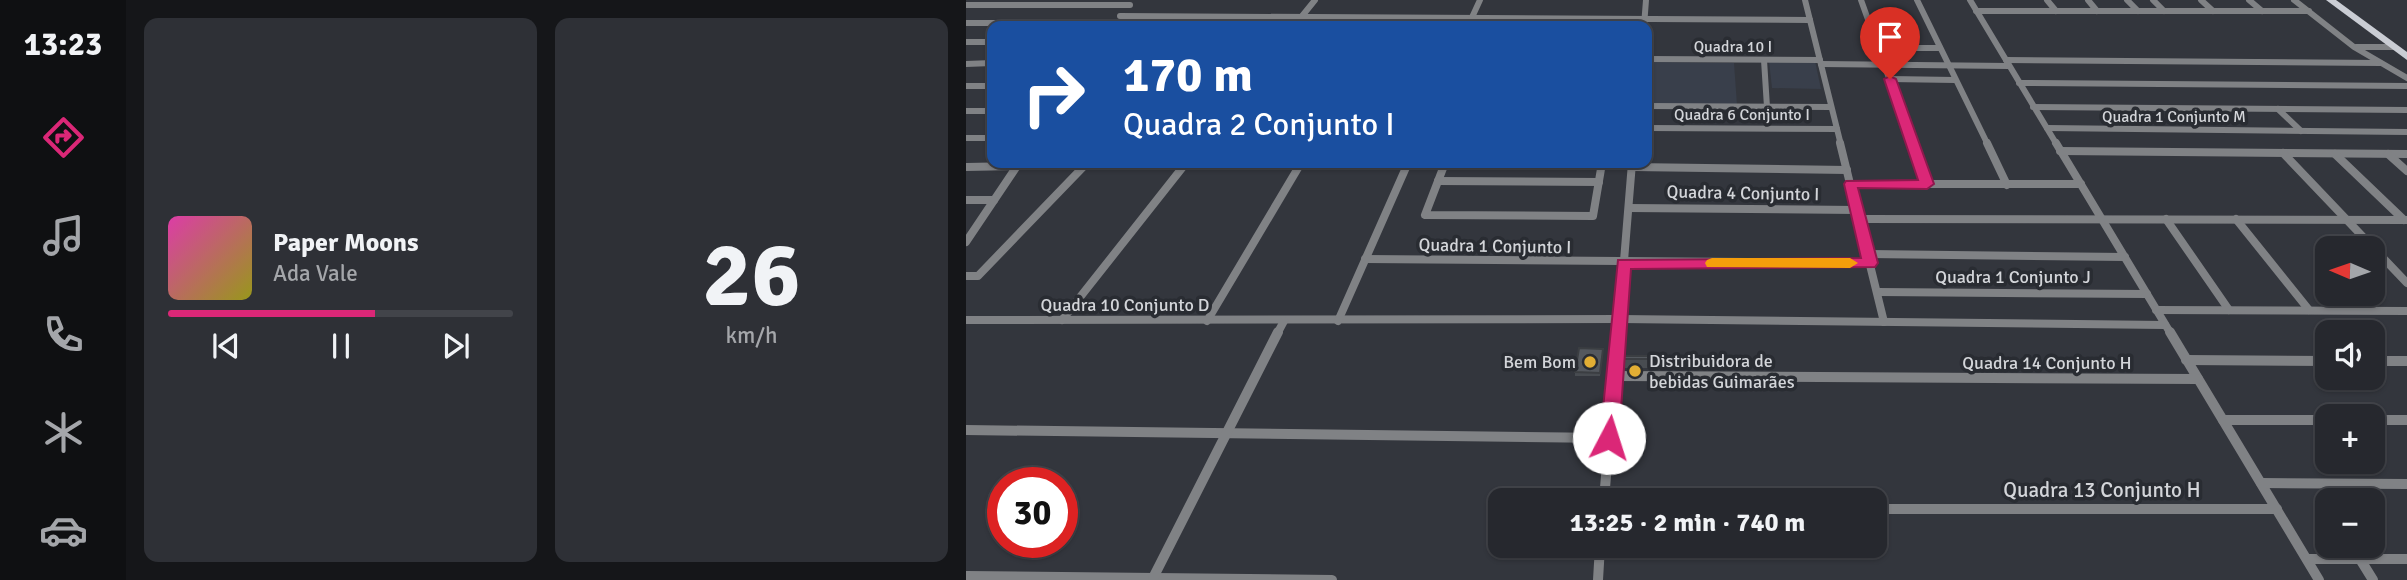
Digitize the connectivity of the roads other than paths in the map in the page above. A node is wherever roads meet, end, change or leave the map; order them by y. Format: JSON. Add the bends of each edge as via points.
{"nodes":[{"id":1,"x":1315,"y":0,"type":"edge"},
{"id":2,"x":1480,"y":0,"type":"edge"},
{"id":3,"x":1646,"y":0,"type":"edge"},
{"id":4,"x":1805,"y":0,"type":"edge"},
{"id":5,"x":1861,"y":0,"type":"edge"},
{"id":6,"x":1917,"y":0,"type":"edge"},
{"id":7,"x":1970,"y":0,"type":"edge"},
{"id":8,"x":2008,"y":0,"type":"edge"},
{"id":9,"x":2047,"y":0,"type":"edge"},
{"id":10,"x":2088,"y":0,"type":"edge"},
{"id":11,"x":2127,"y":0,"type":"edge"},
{"id":12,"x":2153,"y":0,"type":"edge"},
{"id":13,"x":2201,"y":0,"type":"edge"},
{"id":14,"x":2249,"y":0,"type":"edge"},
{"id":15,"x":2294,"y":0,"type":"edge"},
{"id":16,"x":2330,"y":0,"type":"edge"},
{"id":17,"x":1133,"y":2,"type":"edge"},
{"id":18,"x":966,"y":5,"type":"edge"},
{"id":19,"x":1976,"y":11,"type":"junction"},
{"id":20,"x":2015,"y":11,"type":"junction"},
{"id":21,"x":2056,"y":11,"type":"junction"},
{"id":22,"x":2098,"y":11,"type":"junction"},
{"id":23,"x":2138,"y":11,"type":"junction"},
{"id":24,"x":2164,"y":11,"type":"junction"},
{"id":25,"x":2213,"y":11,"type":"junction"},
{"id":26,"x":2262,"y":11,"type":"junction"},
{"id":27,"x":2309,"y":12,"type":"junction"},
{"id":28,"x":1120,"y":16,"type":"junction"},
{"id":29,"x":1301,"y":17,"type":"junction"},
{"id":30,"x":1472,"y":18,"type":"junction"},
{"id":31,"x":1810,"y":20,"type":"junction"},
{"id":32,"x":1116,"y":21,"type":"edge"},
{"id":33,"x":1298,"y":21,"type":"edge"},
{"id":34,"x":1470,"y":21,"type":"edge"},
{"id":35,"x":1575,"y":21,"type":"edge"},
{"id":36,"x":1644,"y":21,"type":"edge"},
{"id":37,"x":966,"y":23,"type":"edge"},
{"id":38,"x":987,"y":23,"type":"edge"},
{"id":39,"x":1652,"y":23,"type":"edge"},
{"id":40,"x":987,"y":42,"type":"edge"},
{"id":41,"x":967,"y":44,"type":"edge"},
{"id":42,"x":2354,"y":47,"type":"junction"},
{"id":43,"x":2394,"y":47,"type":"junction"},
{"id":44,"x":1878,"y":48,"type":"junction"},
{"id":45,"x":1940,"y":48,"type":"junction"},
{"id":46,"x":2407,"y":57,"type":"edge"},
{"id":47,"x":1652,"y":59,"type":"edge"},
{"id":48,"x":1764,"y":60,"type":"junction"},
{"id":49,"x":1820,"y":62,"type":"junction"},
{"id":50,"x":987,"y":63,"type":"edge"},
{"id":51,"x":2007,"y":63,"type":"junction"},
{"id":52,"x":2380,"y":63,"type":"junction"},
{"id":53,"x":966,"y":64,"type":"edge"},
{"id":54,"x":1884,"y":65,"type":"junction"},
{"id":55,"x":1948,"y":65,"type":"junction"},
{"id":56,"x":2407,"y":78,"type":"edge"},
{"id":57,"x":1890,"y":79,"type":"junction"},
{"id":58,"x":1955,"y":80,"type":"junction"},
{"id":59,"x":2019,"y":83,"type":"junction"},
{"id":60,"x":966,"y":86,"type":"edge"},
{"id":61,"x":987,"y":86,"type":"edge"},
{"id":62,"x":2407,"y":86,"type":"edge"},
{"id":63,"x":1652,"y":106,"type":"edge"},
{"id":64,"x":1767,"y":107,"type":"junction"},
{"id":65,"x":1831,"y":107,"type":"junction"},
{"id":66,"x":2033,"y":107,"type":"junction"},
{"id":67,"x":2278,"y":109,"type":"junction"},
{"id":68,"x":2407,"y":110,"type":"edge"},
{"id":69,"x":966,"y":111,"type":"edge"},
{"id":70,"x":987,"y":111,"type":"edge"},
{"id":71,"x":1652,"y":128,"type":"edge"},
{"id":72,"x":2046,"y":128,"type":"junction"},
{"id":73,"x":1837,"y":129,"type":"junction"},
{"id":74,"x":2301,"y":131,"type":"junction"},
{"id":75,"x":2407,"y":132,"type":"edge"},
{"id":76,"x":966,"y":138,"type":"edge"},
{"id":77,"x":987,"y":138,"type":"edge"},
{"id":78,"x":2060,"y":151,"type":"junction"},
{"id":79,"x":2283,"y":153,"type":"junction"},
{"id":80,"x":2335,"y":153,"type":"junction"},
{"id":81,"x":2388,"y":154,"type":"junction"},
{"id":82,"x":2407,"y":154,"type":"edge"},
{"id":83,"x":1652,"y":165,"type":"edge"},
{"id":84,"x":987,"y":166,"type":"edge"},
{"id":85,"x":966,"y":167,"type":"edge"},
{"id":86,"x":1015,"y":168,"type":"edge"},
{"id":87,"x":1082,"y":168,"type":"edge"},
{"id":88,"x":1182,"y":168,"type":"edge"},
{"id":89,"x":1298,"y":168,"type":"edge"},
{"id":90,"x":1405,"y":168,"type":"edge"},
{"id":91,"x":1443,"y":168,"type":"edge"},
{"id":92,"x":1601,"y":168,"type":"edge"},
{"id":93,"x":1632,"y":168,"type":"edge"},
{"id":94,"x":1847,"y":170,"type":"junction"},
{"id":95,"x":2407,"y":171,"type":"edge"},
{"id":96,"x":1438,"y":181,"type":"junction"},
{"id":97,"x":1599,"y":182,"type":"junction"},
{"id":98,"x":1850,"y":184,"type":"junction"},
{"id":99,"x":1927,"y":184,"type":"junction"},
{"id":100,"x":2081,"y":184,"type":"junction"},
{"id":101,"x":2007,"y":185,"type":"junction"},
{"id":102,"x":966,"y":200,"type":"edge"},
{"id":103,"x":994,"y":200,"type":"junction"},
{"id":104,"x":1629,"y":208,"type":"junction"},
{"id":105,"x":1857,"y":210,"type":"junction"},
{"id":106,"x":1860,"y":219,"type":"junction"},
{"id":107,"x":2101,"y":219,"type":"junction"},
{"id":108,"x":2166,"y":219,"type":"junction"},
{"id":109,"x":2236,"y":219,"type":"junction"},
{"id":110,"x":2346,"y":219,"type":"junction"},
{"id":111,"x":2405,"y":220,"type":"edge"},
{"id":112,"x":966,"y":242,"type":"edge"},
{"id":113,"x":2125,"y":257,"type":"junction"},
{"id":114,"x":1365,"y":259,"type":"junction"},
{"id":115,"x":1869,"y":259,"type":"junction"},
{"id":116,"x":1624,"y":263,"type":"junction"},
{"id":117,"x":966,"y":276,"type":"edge"},
{"id":118,"x":2407,"y":283,"type":"edge"},
{"id":119,"x":1878,"y":292,"type":"junction"},
{"id":120,"x":2147,"y":294,"type":"junction"},
{"id":121,"x":2156,"y":310,"type":"junction"},
{"id":122,"x":2229,"y":310,"type":"junction"},
{"id":123,"x":2309,"y":310,"type":"junction"},
{"id":124,"x":2407,"y":311,"type":"edge"},
{"id":125,"x":1619,"y":319,"type":"junction"},
{"id":126,"x":966,"y":320,"type":"edge"},
{"id":127,"x":1062,"y":320,"type":"junction"},
{"id":128,"x":1206,"y":321,"type":"junction"},
{"id":129,"x":1284,"y":321,"type":"junction"},
{"id":130,"x":1338,"y":321,"type":"junction"},
{"id":131,"x":1884,"y":321,"type":"junction"},
{"id":132,"x":2165,"y":325,"type":"junction"},
{"id":133,"x":2186,"y":360,"type":"junction"},
{"id":134,"x":2315,"y":361,"type":"edge"},
{"id":135,"x":2385,"y":361,"type":"edge"},
{"id":136,"x":2407,"y":361,"type":"edge"},
{"id":137,"x":1615,"y":376,"type":"junction"},
{"id":138,"x":2198,"y":379,"type":"junction"},
{"id":139,"x":2223,"y":420,"type":"junction"},
{"id":140,"x":2315,"y":420,"type":"edge"},
{"id":141,"x":2385,"y":420,"type":"edge"},
{"id":142,"x":2407,"y":420,"type":"edge"},
{"id":143,"x":966,"y":430,"type":"edge"},
{"id":144,"x":1227,"y":433,"type":"junction"},
{"id":145,"x":1609,"y":438,"type":"junction"},
{"id":146,"x":2261,"y":483,"type":"junction"},
{"id":147,"x":2407,"y":484,"type":"edge"},
{"id":148,"x":1605,"y":488,"type":"edge"},
{"id":149,"x":1887,"y":509,"type":"edge"},
{"id":150,"x":2277,"y":509,"type":"junction"},
{"id":151,"x":1599,"y":558,"type":"edge"},
{"id":152,"x":2307,"y":559,"type":"junction"},
{"id":153,"x":2360,"y":559,"type":"junction"},
{"id":154,"x":2407,"y":559,"type":"edge"},
{"id":155,"x":966,"y":576,"type":"edge"},
{"id":156,"x":1030,"y":578,"type":"edge"},
{"id":157,"x":1153,"y":578,"type":"junction"},
{"id":158,"x":1133,"y":579,"type":"edge"},
{"id":159,"x":1332,"y":580,"type":"edge"},
{"id":160,"x":1598,"y":580,"type":"edge"},
{"id":161,"x":2319,"y":580,"type":"edge"},
{"id":162,"x":2373,"y":580,"type":"edge"}],
"edges":[{"from":1,"to":29,"type":"street"},
{"from":2,"to":30,"type":"street"},
{"from":3,"to":36,"type":"street"},
{"from":4,"to":31,"type":"street"},
{"from":5,"to":44,"type":"street"},
{"from":6,"to":45,"type":"street"},
{"from":7,"to":19,"type":"street"},
{"from":8,"to":20,"type":"street"},
{"from":9,"to":21,"type":"street"},
{"from":10,"to":22,"type":"street"},
{"from":11,"to":23,"type":"street"},
{"from":12,"to":24,"type":"street"},
{"from":13,"to":25,"type":"street"},
{"from":14,"to":26,"type":"street"},
{"from":15,"to":27,"type":"street"},
{"from":16,"to":43,"type":"main road"},
{"from":17,"to":18,"type":"street"},
{"from":17,"to":28,"type":"street"},
{"from":19,"to":20,"type":"street"},
{"from":19,"to":51,"type":"street"},
{"from":20,"to":21,"type":"street"},
{"from":21,"to":22,"type":"street"},
{"from":22,"to":23,"type":"street"},
{"from":23,"to":24,"type":"street"},
{"from":24,"to":25,"type":"street"},
{"from":25,"to":26,"type":"street"},
{"from":26,"to":27,"type":"street"},
{"from":27,"to":42,"type":"street"},
{"from":28,"to":29,"type":"street"},
{"from":28,"to":32,"type":"street"},
{"from":29,"to":30,"type":"street"},
{"from":29,"to":33,"type":"street"},
{"from":30,"to":34,"type":"street"},
{"from":30,"to":35,"type":"street"},
{"from":31,"to":39,"type":"street"},
{"from":31,"to":49,"type":"street"},
{"from":37,"to":38,"type":"street"},
{"from":40,"to":41,"type":"street"},
{"from":42,"to":43,"type":"street"},
{"from":42,"to":52,"type":"street"},
{"from":43,"to":46,"type":"main road"},
{"from":44,"to":45,"type":"street"},
{"from":44,"to":54,"type":"street"},
{"from":45,"to":55,"type":"street"},
{"from":47,"to":48,"type":"street","name":"Quadra 10 I"},
{"from":48,"to":49,"type":"street","name":"Quadra 10 I"},
{"from":48,"to":64,"type":"street"},
{"from":49,"to":54,"type":"street","name":"Quadra 10 I"},
{"from":49,"to":65,"type":"street"},
{"from":50,"to":53,"type":"street"},
{"from":51,"to":52,"type":"street","name":"Quadra 10 I"},
{"from":51,"to":55,"type":"street","name":"Quadra 10 I"},
{"from":51,"to":59,"type":"street"},
{"from":52,"to":56,"type":"street"},
{"from":54,"to":55,"type":"street","name":"Quadra 10 I"},
{"from":54,"to":57,"type":"street"},
{"from":55,"to":58,"type":"street"},
{"from":57,"to":58,"type":"street"},
{"from":57,"to":99,"type":"street"},
{"from":58,"to":101,"type":"street"},
{"from":59,"to":62,"type":"street"},
{"from":59,"to":66,"type":"street"},
{"from":60,"to":61,"type":"street"},
{"from":63,"to":64,"type":"street"},
{"from":64,"to":65,"type":"street"},
{"from":65,"to":73,"type":"street"},
{"from":66,"to":67,"type":"street","name":"Quadra 1 Conjunto M"},
{"from":66,"to":72,"type":"street"},
{"from":67,"to":68,"type":"street","name":"Quadra 1 Conjunto M"},
{"from":67,"to":74,"type":"street"},
{"from":69,"to":70,"type":"street"},
{"from":71,"to":73,"type":"street","name":"Quadra 6 Conjunto I"},
{"from":72,"to":74,"type":"street","name":"Quadra 1 Conjunto M"},
{"from":72,"to":78,"type":"street"},
{"from":73,"to":94,"type":"street"},
{"from":74,"to":75,"type":"street","name":"Quadra 1 Conjunto M"},
{"from":76,"to":77,"type":"street"},
{"from":78,"to":79,"type":"street"},
{"from":78,"to":100,"type":"street"},
{"from":79,"to":80,"type":"street"},
{"from":79,"to":110,"type":"street"},
{"from":80,"to":81,"type":"street"},
{"from":80,"to":111,"type":"street"},
{"from":81,"to":82,"type":"street"},
{"from":81,"to":95,"type":"street"},
{"from":83,"to":94,"type":"street"},
{"from":84,"to":85,"type":"street"},
{"from":86,"to":103,"type":"street"},
{"from":87,"to":117,"type":"street","via":[[978,276]]},
{"from":88,"to":127,"type":"street"},
{"from":89,"to":128,"type":"street"},
{"from":90,"to":114,"type":"street"},
{"from":91,"to":96,"type":"street"},
{"from":92,"to":97,"type":"street"},
{"from":93,"to":104,"type":"street"},
{"from":94,"to":98,"type":"street"},
{"from":96,"to":97,"type":"street"},
{"from":96,"to":97,"type":"street","via":[[1425,215],[1593,216]]},
{"from":98,"to":99,"type":"street"},
{"from":98,"to":105,"type":"street"},
{"from":99,"to":101,"type":"street"},
{"from":100,"to":101,"type":"street"},
{"from":100,"to":107,"type":"street"},
{"from":102,"to":103,"type":"street"},
{"from":103,"to":112,"type":"street"},
{"from":104,"to":105,"type":"street","name":"Quadra 4 Conjunto I"},
{"from":104,"to":116,"type":"street"},
{"from":105,"to":106,"type":"street"},
{"from":106,"to":107,"type":"street"},
{"from":106,"to":115,"type":"street"},
{"from":107,"to":108,"type":"street"},
{"from":107,"to":113,"type":"street"},
{"from":108,"to":109,"type":"street"},
{"from":108,"to":122,"type":"street"},
{"from":109,"to":110,"type":"street"},
{"from":109,"to":123,"type":"street"},
{"from":110,"to":111,"type":"street"},
{"from":110,"to":118,"type":"street"},
{"from":113,"to":115,"type":"street","name":"Quadra 1 Conjunto J"},
{"from":113,"to":120,"type":"street"},
{"from":114,"to":116,"type":"street","name":"Quadra 1 Conjunto I"},
{"from":114,"to":130,"type":"street"},
{"from":115,"to":116,"type":"street"},
{"from":115,"to":119,"type":"street"},
{"from":116,"to":125,"type":"street"},
{"from":119,"to":120,"type":"street","name":"Quadra 1 Conjunto J"},
{"from":119,"to":131,"type":"street"},
{"from":120,"to":121,"type":"street"},
{"from":121,"to":122,"type":"street"},
{"from":121,"to":132,"type":"street"},
{"from":122,"to":123,"type":"street"},
{"from":123,"to":124,"type":"street"},
{"from":125,"to":130,"type":"street","name":"Quadra 10 Conjunto D"},
{"from":125,"to":131,"type":"street","name":"Quadra 10 Conjunto D"},
{"from":125,"to":137,"type":"street"},
{"from":126,"to":127,"type":"street","name":"Quadra 10 Conjunto D"},
{"from":127,"to":128,"type":"street","name":"Quadra 10 Conjunto D"},
{"from":128,"to":129,"type":"street","name":"Quadra 10 Conjunto D"},
{"from":129,"to":130,"type":"street","name":"Quadra 10 Conjunto D"},
{"from":129,"to":144,"type":"street"},
{"from":131,"to":132,"type":"street","name":"Quadra 10 Conjunto D"},
{"from":132,"to":133,"type":"street"},
{"from":133,"to":134,"type":"street"},
{"from":133,"to":138,"type":"street"},
{"from":135,"to":136,"type":"street"},
{"from":137,"to":138,"type":"street","name":"Quadra 14 Conjunto H"},
{"from":137,"to":145,"type":"street"},
{"from":138,"to":139,"type":"street"},
{"from":139,"to":140,"type":"street"},
{"from":139,"to":146,"type":"street"},
{"from":141,"to":142,"type":"street"},
{"from":143,"to":144,"type":"street"},
{"from":144,"to":145,"type":"street"},
{"from":144,"to":157,"type":"street"},
{"from":145,"to":148,"type":"street"},
{"from":146,"to":147,"type":"street"},
{"from":146,"to":150,"type":"street"},
{"from":149,"to":150,"type":"street","name":"Quadra 13 Conjunto H"},
{"from":150,"to":152,"type":"street"},
{"from":151,"to":160,"type":"street"},
{"from":152,"to":153,"type":"street"},
{"from":152,"to":161,"type":"street"},
{"from":153,"to":154,"type":"street"},
{"from":153,"to":162,"type":"street"},
{"from":155,"to":156,"type":"street"},
{"from":156,"to":158,"type":"street"},
{"from":157,"to":158,"type":"street"},
{"from":157,"to":159,"type":"street"}]}
